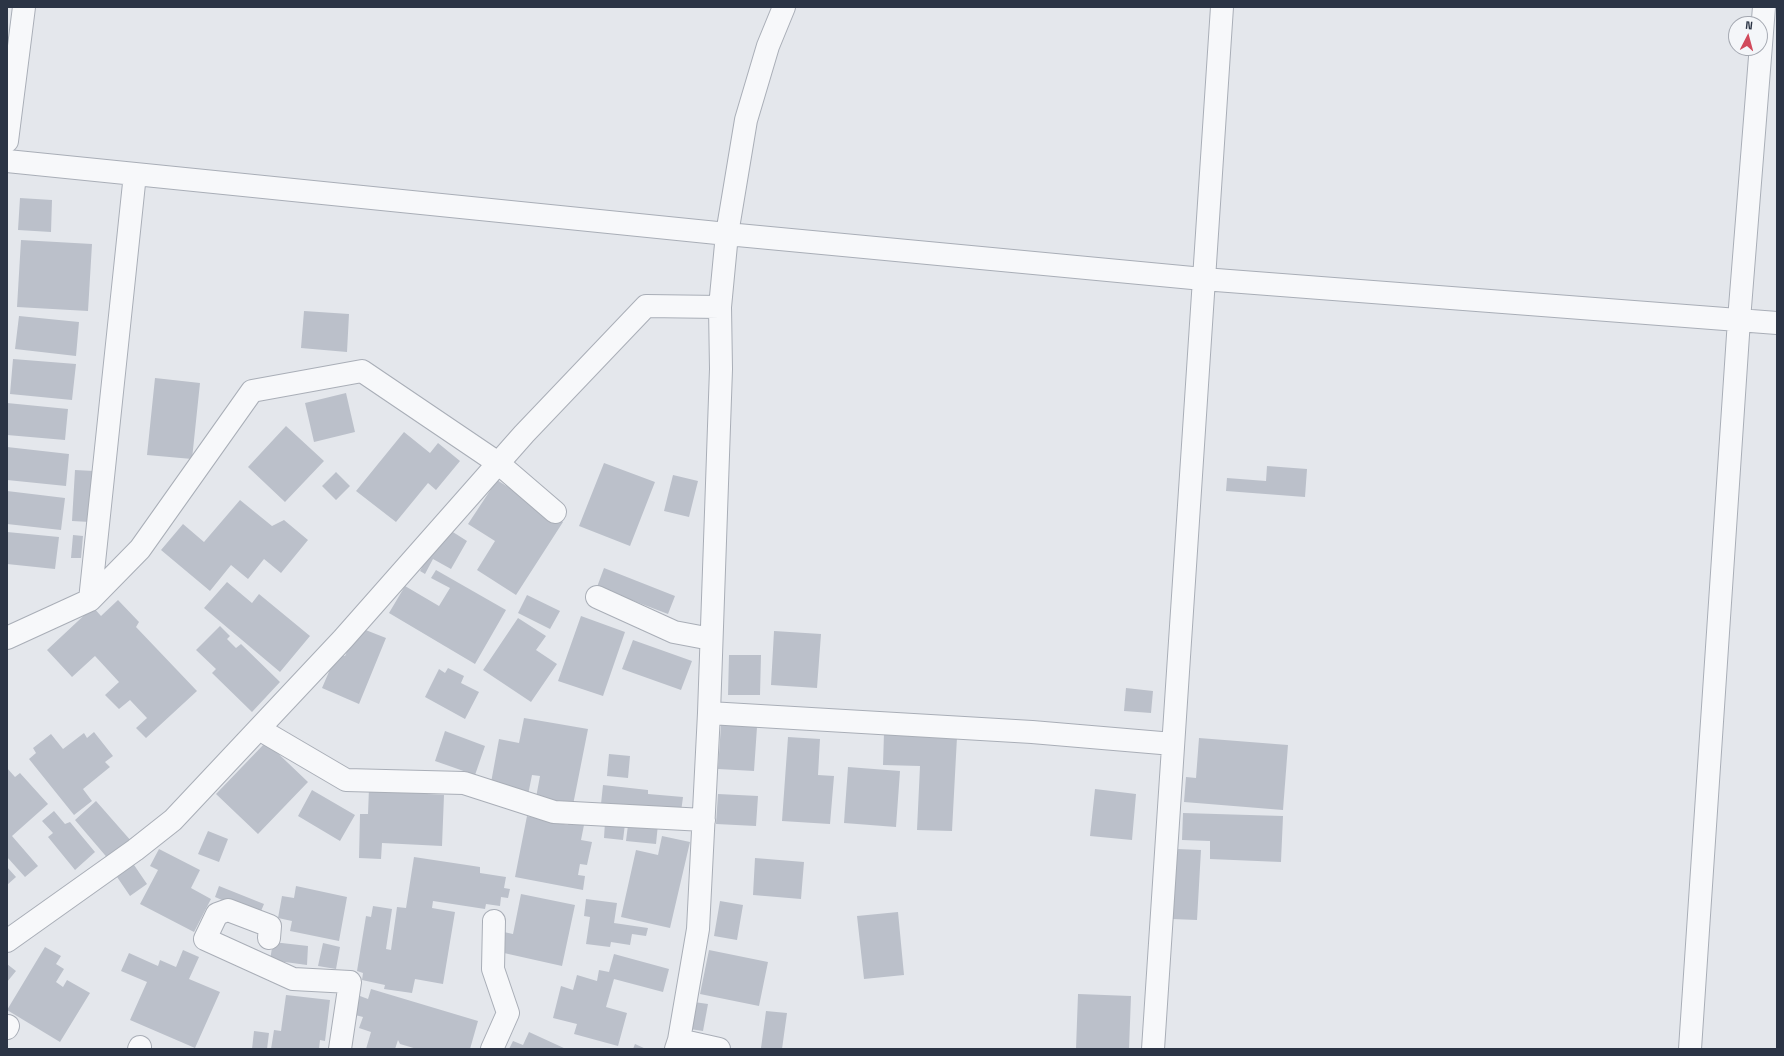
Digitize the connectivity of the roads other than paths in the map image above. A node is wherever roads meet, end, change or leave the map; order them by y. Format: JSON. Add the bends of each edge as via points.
{"nodes":[{"id":1,"x":24,"y":7,"type":"edge"},
{"id":2,"x":784,"y":7,"type":"edge"},
{"id":3,"x":1222,"y":7,"type":"edge"},
{"id":4,"x":1764,"y":7,"type":"edge"},
{"id":5,"x":7,"y":141,"type":"edge"},
{"id":6,"x":7,"y":161,"type":"edge"},
{"id":7,"x":135,"y":174,"type":"junction"},
{"id":8,"x":727,"y":234,"type":"junction"},
{"id":9,"x":1203,"y":278,"type":"junction"},
{"id":10,"x":720,"y":307,"type":"junction"},
{"id":11,"x":1739,"y":320,"type":"junction"},
{"id":12,"x":1777,"y":323,"type":"edge"},
{"id":13,"x":498,"y":463,"type":"junction"},
{"id":14,"x":555,"y":512,"type":"dead end"},
{"id":15,"x":597,"y":597,"type":"dead end"},
{"id":16,"x":90,"y":600,"type":"junction"},
{"id":17,"x":7,"y":638,"type":"edge"},
{"id":18,"x":711,"y":639,"type":"junction"},
{"id":19,"x":709,"y":713,"type":"junction"},
{"id":20,"x":259,"y":729,"type":"junction"},
{"id":21,"x":1173,"y":744,"type":"junction"},
{"id":22,"x":704,"y":820,"type":"junction"},
{"id":23,"x":494,"y":921,"type":"dead end"},
{"id":24,"x":269,"y":938,"type":"dead end"},
{"id":25,"x":7,"y":941,"type":"edge"},
{"id":26,"x":677,"y":1045,"type":"edge"},
{"id":27,"x":340,"y":1049,"type":"edge"},
{"id":28,"x":492,"y":1049,"type":"edge"},
{"id":29,"x":719,"y":1049,"type":"edge"},
{"id":30,"x":1153,"y":1049,"type":"edge"},
{"id":31,"x":1690,"y":1049,"type":"edge"}],
"edges":[{"from":1,"to":5,"type":"street"},
{"from":2,"to":8,"type":"street","via":[[768,46],[746,120]]},
{"from":3,"to":9,"type":"street"},
{"from":4,"to":11,"type":"street"},
{"from":6,"to":7,"type":"street"},
{"from":7,"to":8,"type":"street"},
{"from":7,"to":16,"type":"street"},
{"from":8,"to":9,"type":"street"},
{"from":8,"to":10,"type":"street"},
{"from":9,"to":11,"type":"street"},
{"from":9,"to":21,"type":"street"},
{"from":10,"to":13,"type":"street","via":[[646,306]]},
{"from":10,"to":18,"type":"street","via":[[721,369]]},
{"from":11,"to":12,"type":"street"},
{"from":11,"to":31,"type":"street"},
{"from":13,"to":14,"type":"street"},
{"from":13,"to":16,"type":"street","via":[[362,371],[252,391],[140,549]]},
{"from":13,"to":20,"type":"street","via":[[343,639]]},
{"from":15,"to":18,"type":"street","via":[[674,632]]},
{"from":16,"to":17,"type":"street"},
{"from":18,"to":19,"type":"street"},
{"from":19,"to":21,"type":"street","via":[[1032,732]]},
{"from":19,"to":22,"type":"street"},
{"from":20,"to":22,"type":"street","via":[[346,780],[464,783],[554,812]]},
{"from":20,"to":25,"type":"street","via":[[173,820]]},
{"from":21,"to":30,"type":"street"},
{"from":22,"to":26,"type":"street","via":[[698,929]]},
{"from":23,"to":28,"type":"street","via":[[493,969],[508,1013]]},
{"from":24,"to":27,"type":"street","via":[[270,926],[228,910],[217,914],[205,939],[292,979],[350,982]]},
{"from":26,"to":29,"type":"street"}]}
